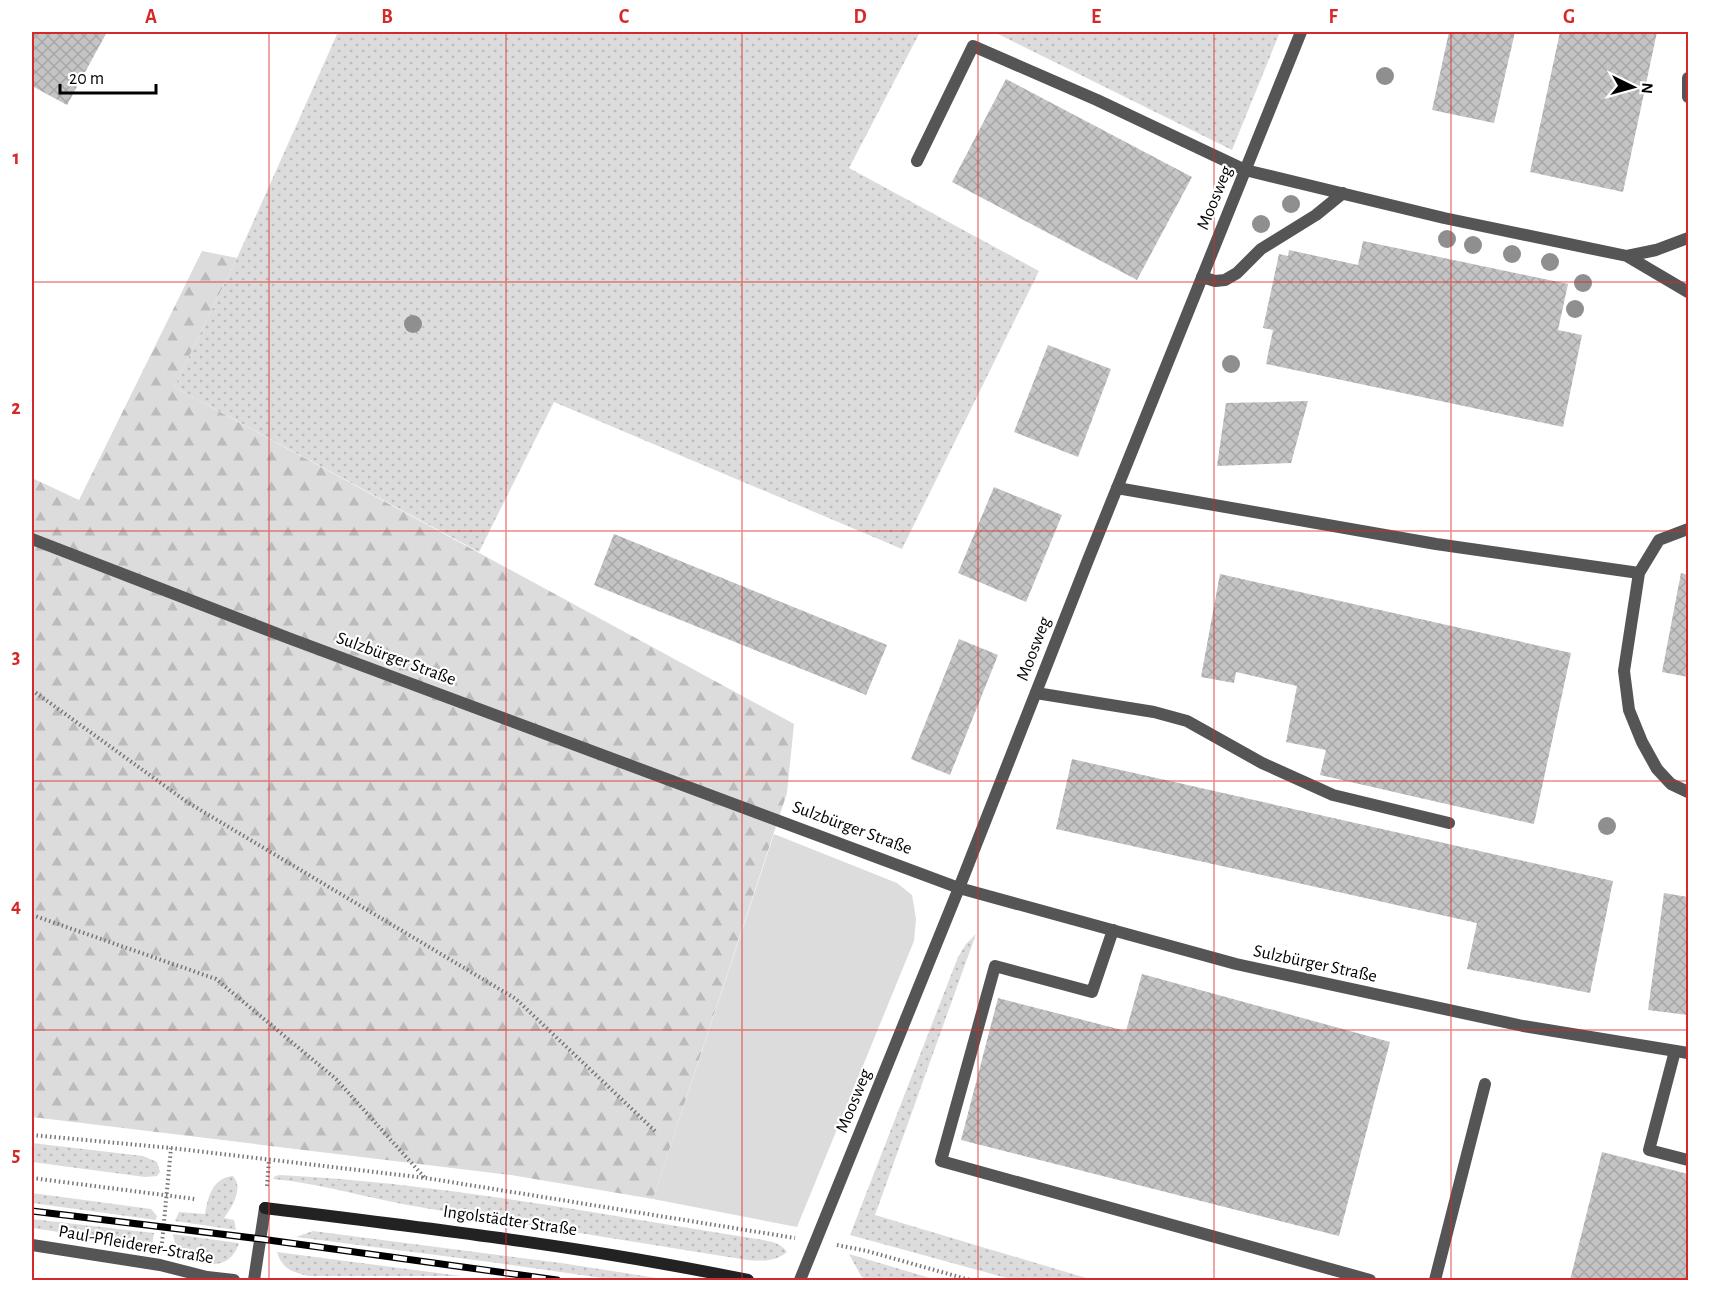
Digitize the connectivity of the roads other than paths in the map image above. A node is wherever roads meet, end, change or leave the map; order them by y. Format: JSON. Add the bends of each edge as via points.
{"nodes":[{"id":1,"x":1301,"y":32,"type":"edge"},
{"id":2,"x":1689,"y":78,"type":"edge"},
{"id":3,"x":1689,"y":98,"type":"edge"},
{"id":4,"x":917,"y":161,"type":"dead end"},
{"id":5,"x":1245,"y":170,"type":"junction"},
{"id":6,"x":1343,"y":193,"type":"junction"},
{"id":7,"x":1689,"y":238,"type":"edge"},
{"id":8,"x":1627,"y":256,"type":"junction"},
{"id":9,"x":1202,"y":277,"type":"junction"},
{"id":10,"x":1689,"y":292,"type":"edge"},
{"id":11,"x":1117,"y":488,"type":"junction"},
{"id":12,"x":1689,"y":529,"type":"edge"},
{"id":13,"x":32,"y":539,"type":"edge"},
{"id":14,"x":1639,"y":573,"type":"junction"},
{"id":15,"x":1036,"y":693,"type":"junction"},
{"id":16,"x":1689,"y":792,"type":"edge"},
{"id":17,"x":1449,"y":823,"type":"dead end"},
{"id":18,"x":959,"y":888,"type":"junction"},
{"id":19,"x":1113,"y":930,"type":"junction"},
{"id":20,"x":1675,"y":1051,"type":"junction"},
{"id":21,"x":1689,"y":1053,"type":"edge"},
{"id":22,"x":1485,"y":1084,"type":"dead end"},
{"id":23,"x":1689,"y":1160,"type":"edge"},
{"id":24,"x":32,"y":1245,"type":"edge"},
{"id":25,"x":234,"y":1281,"type":"edge"},
{"id":26,"x":254,"y":1281,"type":"edge"},
{"id":27,"x":748,"y":1281,"type":"edge"},
{"id":28,"x":800,"y":1281,"type":"edge"},
{"id":29,"x":1370,"y":1281,"type":"edge"},
{"id":30,"x":1435,"y":1281,"type":"edge"}],
"edges":[{"from":1,"to":5,"type":"street","name":"Moosweg"},
{"from":2,"to":3,"type":"street"},
{"from":4,"to":5,"type":"street","via":[[973,46]]},
{"from":5,"to":6,"type":"street"},
{"from":5,"to":9,"type":"street","name":"Moosweg"},
{"from":6,"to":8,"type":"street"},
{"from":6,"to":9,"type":"street","via":[[1261,249],[1237,273],[1225,280]]},
{"from":7,"to":8,"type":"street"},
{"from":8,"to":10,"type":"street"},
{"from":9,"to":11,"type":"street","name":"Moosweg"},
{"from":11,"to":14,"type":"street","via":[[1436,544]]},
{"from":11,"to":15,"type":"street","name":"Moosweg"},
{"from":12,"to":14,"type":"street","via":[[1659,540]]},
{"from":13,"to":18,"type":"street","name":"Sulzbürger Straße"},
{"from":14,"to":16,"type":"street","via":[[1623,671],[1629,710],[1657,769],[1671,784]]},
{"from":15,"to":17,"type":"street","via":[[1154,711],[1186,721],[1333,795]]},
{"from":15,"to":18,"type":"street","name":"Moosweg"},
{"from":18,"to":19,"type":"street","name":"Sulzbürger Straße"},
{"from":18,"to":28,"type":"street","name":"Moosweg"},
{"from":19,"to":20,"type":"street","name":"Sulzbürger Straße","via":[[1236,964],[1406,1002]]},
{"from":19,"to":29,"type":"street","via":[[1092,992],[995,966],[941,1161]]},
{"from":20,"to":21,"type":"street","name":"Sulzbürger Straße"},
{"from":20,"to":23,"type":"street","via":[[1649,1150]]},
{"from":22,"to":30,"type":"street"},
{"from":24,"to":25,"type":"street","name":"Paul-Pfleiderer-Straße"},
{"from":26,"to":27,"type":"street","name":"Ingolstädter Straße","via":[[265,1208],[569,1248]]}]}
